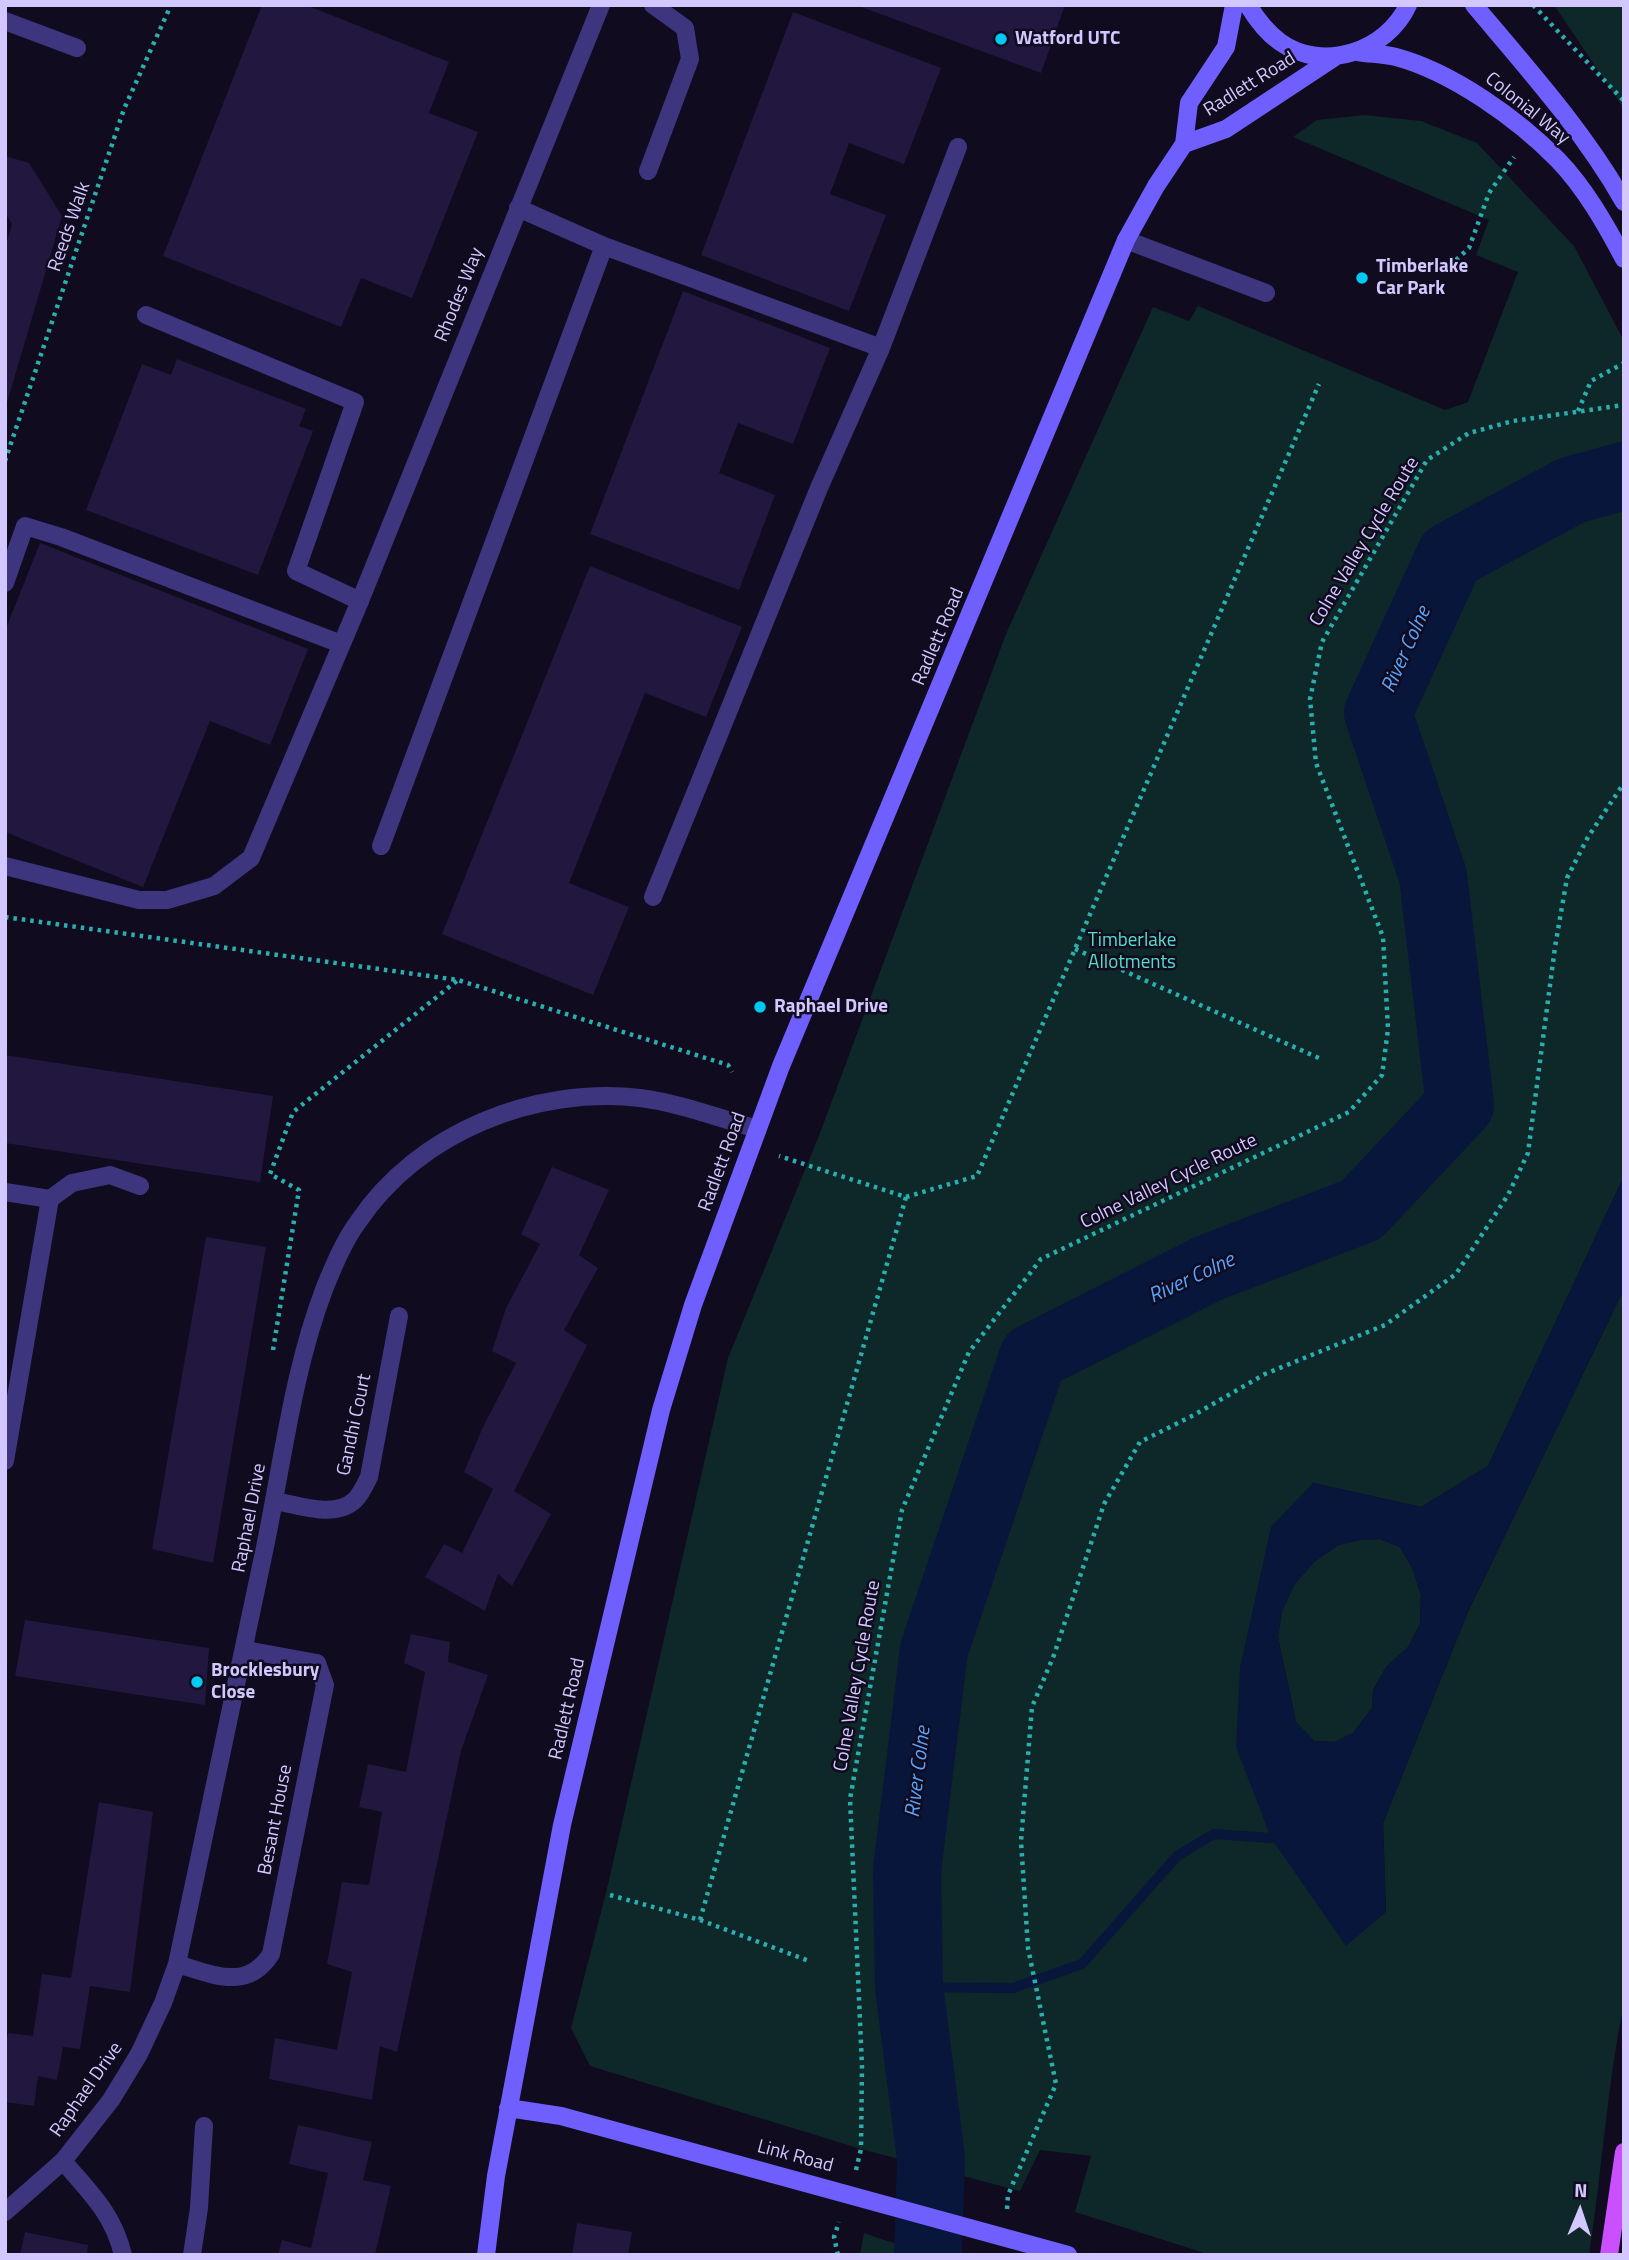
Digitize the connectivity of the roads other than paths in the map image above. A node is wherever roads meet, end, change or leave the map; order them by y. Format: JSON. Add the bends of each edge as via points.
{"nodes":[{"id":1,"x":601,"y":5,"type":"edge"},
{"id":2,"x":653,"y":5,"type":"edge"},
{"id":3,"x":1234,"y":5,"type":"edge"},
{"id":4,"x":1248,"y":5,"type":"edge"},
{"id":5,"x":1408,"y":5,"type":"edge"},
{"id":6,"x":1474,"y":5,"type":"edge"},
{"id":7,"x":5,"y":21,"type":"edge"},
{"id":8,"x":77,"y":47,"type":"dead end"},
{"id":9,"x":1358,"y":52,"type":"junction"},
{"id":10,"x":1335,"y":57,"type":"junction"},
{"id":11,"x":1184,"y":144,"type":"junction"},
{"id":12,"x":958,"y":147,"type":"dead end"},
{"id":13,"x":648,"y":171,"type":"dead end"},
{"id":14,"x":1624,"y":202,"type":"edge"},
{"id":15,"x":518,"y":208,"type":"junction"},
{"id":16,"x":1126,"y":240,"type":"junction"},
{"id":17,"x":604,"y":246,"type":"junction"},
{"id":18,"x":1624,"y":259,"type":"edge"},
{"id":19,"x":1266,"y":293,"type":"dead end"},
{"id":20,"x":146,"y":315,"type":"dead end"},
{"id":21,"x":881,"y":348,"type":"junction"},
{"id":22,"x":5,"y":583,"type":"edge"},
{"id":23,"x":360,"y":601,"type":"junction"},
{"id":24,"x":341,"y":644,"type":"junction"},
{"id":25,"x":381,"y":846,"type":"dead end"},
{"id":26,"x":5,"y":866,"type":"edge"},
{"id":27,"x":653,"y":897,"type":"dead end"},
{"id":28,"x":757,"y":1129,"type":"junction"},
{"id":29,"x":140,"y":1186,"type":"dead end"},
{"id":30,"x":5,"y":1192,"type":"edge"},
{"id":31,"x":50,"y":1199,"type":"junction"},
{"id":32,"x":399,"y":1316,"type":"dead end"},
{"id":33,"x":5,"y":1461,"type":"edge"},
{"id":34,"x":275,"y":1501,"type":"junction"},
{"id":35,"x":246,"y":1650,"type":"junction"},
{"id":36,"x":177,"y":1964,"type":"junction"},
{"id":37,"x":508,"y":2108,"type":"junction"},
{"id":38,"x":204,"y":2126,"type":"dead end"},
{"id":39,"x":1624,"y":2152,"type":"edge"},
{"id":40,"x":63,"y":2161,"type":"junction"},
{"id":41,"x":5,"y":2212,"type":"edge"},
{"id":42,"x":123,"y":2255,"type":"edge"},
{"id":43,"x":192,"y":2255,"type":"edge"},
{"id":44,"x":486,"y":2255,"type":"edge"},
{"id":45,"x":1068,"y":2255,"type":"edge"},
{"id":46,"x":1609,"y":2255,"type":"edge"}],
"edges":[{"from":1,"to":15,"type":"street","name":"Rhodes Way"},
{"from":2,"to":13,"type":"street","via":[[685,28],[690,59]]},
{"from":3,"to":11,"type":"street","name":"Radlett Road","via":[[1226,47],[1189,103]]},
{"from":4,"to":10,"type":"street","via":[[1259,24],[1281,43],[1307,54]]},
{"from":5,"to":9,"type":"street","via":[[1402,19]]},
{"from":6,"to":14,"type":"street","name":"Colonial Way","via":[[1536,79]]},
{"from":7,"to":8,"type":"street"},
{"from":9,"to":10,"type":"street"},
{"from":9,"to":18,"type":"street","name":"Colonial Way","via":[[1396,57],[1434,73],[1471,90],[1513,120],[1559,161],[1603,220]]},
{"from":10,"to":11,"type":"street","name":"Radlett Road","via":[[1226,129]]},
{"from":11,"to":16,"type":"street","name":"Radlett Road"},
{"from":12,"to":21,"type":"street"},
{"from":15,"to":17,"type":"street"},
{"from":15,"to":23,"type":"street","name":"Rhodes Way"},
{"from":16,"to":19,"type":"street"},
{"from":16,"to":28,"type":"street","name":"Radlett Road"},
{"from":17,"to":21,"type":"street"},
{"from":17,"to":25,"type":"street"},
{"from":20,"to":23,"type":"street","via":[[355,402],[296,571]]},
{"from":21,"to":27,"type":"street","via":[[819,488]]},
{"from":22,"to":24,"type":"street","via":[[25,526]]},
{"from":23,"to":24,"type":"street","name":"Rhodes Way"},
{"from":24,"to":26,"type":"street","name":"Rhodes Way","via":[[251,858],[214,886],[167,900],[139,900]]},
{"from":28,"to":34,"type":"street","name":"Raphael Drive","via":[[641,1098],[565,1098],[503,1113],[459,1134],[401,1173],[358,1221],[317,1310],[298,1376]]},
{"from":28,"to":37,"type":"street","name":"Radlett Road","via":[[693,1305],[658,1423],[562,1825]]},
{"from":29,"to":31,"type":"street","via":[[110,1175],[72,1183]]},
{"from":30,"to":31,"type":"street"},
{"from":31,"to":33,"type":"street"},
{"from":32,"to":34,"type":"street","name":"Gandhi Court","via":[[369,1477],[360,1494],[353,1502],[333,1509]]},
{"from":34,"to":35,"type":"street","name":"Raphael Drive"},
{"from":35,"to":36,"type":"street","name":"Raphael Drive"},
{"from":35,"to":36,"type":"street","name":"Besant House","via":[[317,1663],[324,1685],[271,1954],[263,1967],[237,1978]]},
{"from":36,"to":40,"type":"street","name":"Raphael Drive","via":[[139,2054],[111,2100]]},
{"from":37,"to":44,"type":"street","name":"Radlett Road"},
{"from":37,"to":45,"type":"street","name":"Link Road","via":[[561,2116]]},
{"from":38,"to":43,"type":"street"},
{"from":39,"to":46,"type":"main road"},
{"from":40,"to":41,"type":"street","name":"Raphael Drive"},
{"from":40,"to":42,"type":"street","via":[[109,2216]]}]}
